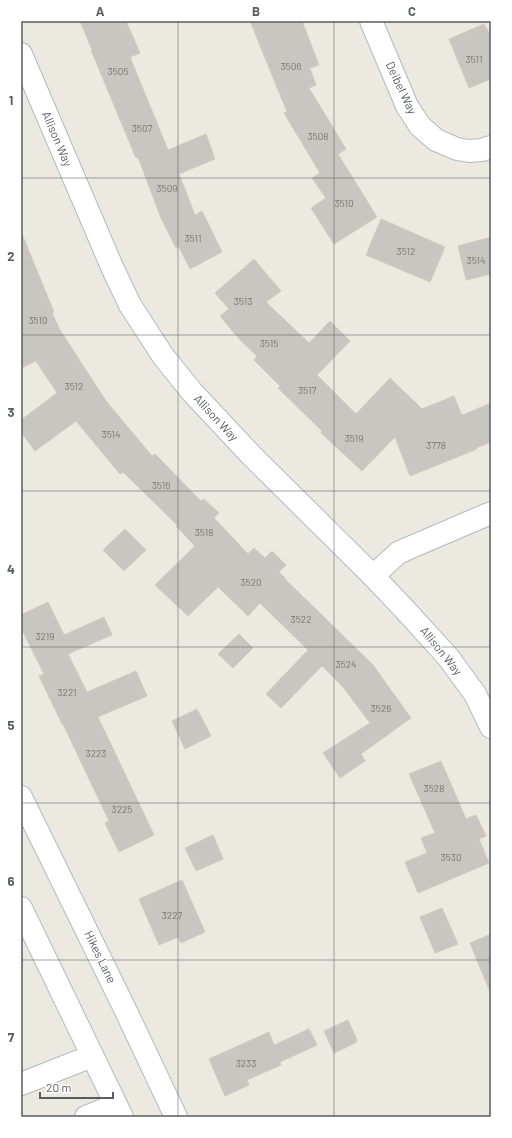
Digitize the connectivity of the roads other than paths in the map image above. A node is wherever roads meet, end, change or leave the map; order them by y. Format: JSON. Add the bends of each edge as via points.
{"nodes":[{"id":1,"x":371,"y":21,"type":"edge"},
{"id":2,"x":21,"y":54,"type":"edge"},
{"id":3,"x":491,"y":147,"type":"edge"},
{"id":4,"x":491,"y":513,"type":"edge"},
{"id":5,"x":373,"y":576,"type":"junction"},
{"id":6,"x":491,"y":727,"type":"edge"},
{"id":7,"x":21,"y":797,"type":"edge"},
{"id":8,"x":21,"y":908,"type":"edge"},
{"id":9,"x":92,"y":1056,"type":"junction"},
{"id":10,"x":21,"y":1084,"type":"edge"},
{"id":11,"x":119,"y":1111,"type":"edge"},
{"id":12,"x":86,"y":1117,"type":"edge"},
{"id":13,"x":176,"y":1117,"type":"edge"}],
"edges":[{"from":1,"to":3,"type":"street","name":"Deibel Way","via":[[407,106],[420,126],[436,140],[456,149],[469,151]]},
{"from":2,"to":5,"type":"street","name":"Allison Way","via":[[112,267],[130,305],[163,356],[192,392],[251,454]]},
{"from":4,"to":5,"type":"street","via":[[398,553]]},
{"from":5,"to":6,"type":"street","name":"Allison Way","via":[[448,657],[475,694]]},
{"from":7,"to":13,"type":"street","name":"Hikes Lane"},
{"from":8,"to":9,"type":"street"},
{"from":9,"to":10,"type":"street"},
{"from":9,"to":11,"type":"street"},
{"from":11,"to":12,"type":"street"}]}
